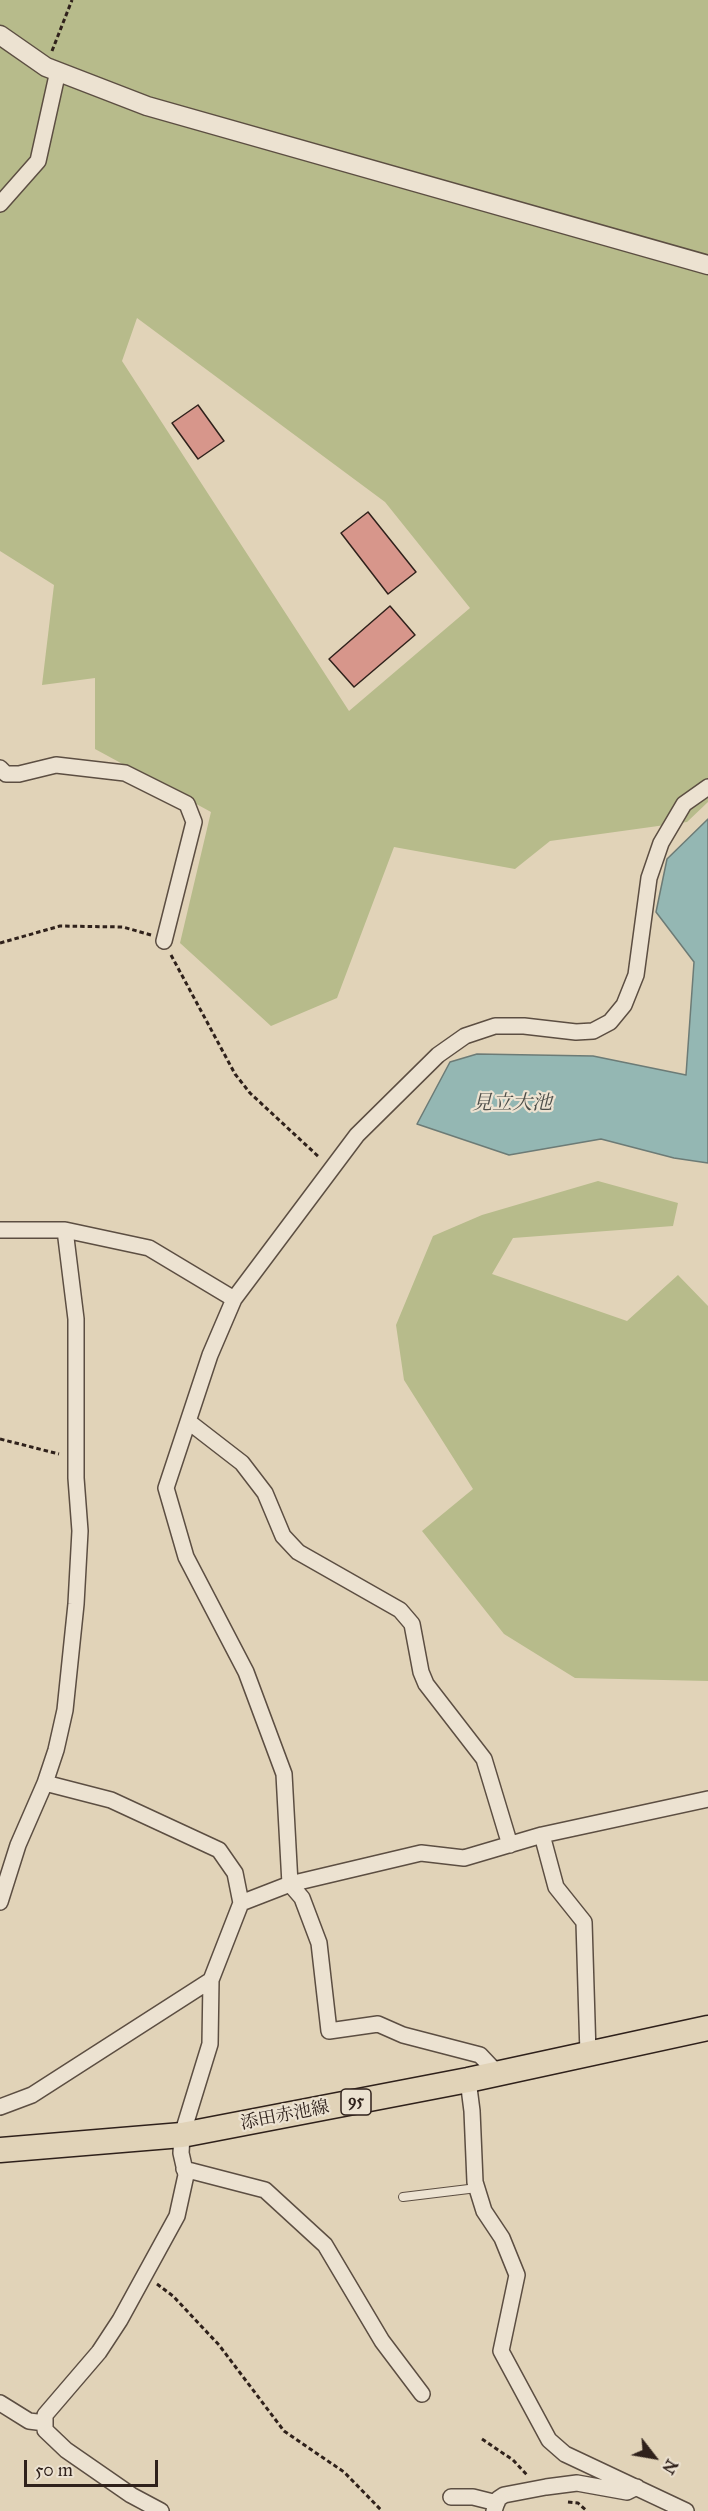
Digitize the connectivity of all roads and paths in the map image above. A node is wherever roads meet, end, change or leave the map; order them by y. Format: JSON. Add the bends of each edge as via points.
{"nodes":[{"id":1,"x":72,"y":0,"type":"edge"},
{"id":2,"x":0,"y":35,"type":"edge"},
{"id":3,"x":52,"y":69,"type":"junction"},
{"id":4,"x":0,"y":204,"type":"edge"},
{"id":5,"x":708,"y":265,"type":"edge"},
{"id":6,"x":0,"y":768,"type":"edge"},
{"id":7,"x":708,"y":787,"type":"edge"},
{"id":8,"x":164,"y":941,"type":"junction"},
{"id":9,"x":0,"y":943,"type":"edge"},
{"id":10,"x":331,"y":1169,"type":"junction"},
{"id":11,"x":0,"y":1230,"type":"edge"},
{"id":12,"x":65,"y":1230,"type":"junction"},
{"id":13,"x":234,"y":1299,"type":"junction"},
{"id":14,"x":189,"y":1422,"type":"junction"},
{"id":15,"x":0,"y":1439,"type":"edge"},
{"id":16,"x":76,"y":1478,"type":"junction"},
{"id":17,"x":45,"y":1783,"type":"junction"},
{"id":18,"x":708,"y":1799,"type":"edge"},
{"id":19,"x":542,"y":1835,"type":"junction"},
{"id":20,"x":510,"y":1845,"type":"junction"},
{"id":21,"x":290,"y":1884,"type":"junction"},
{"id":22,"x":0,"y":1902,"type":"edge"},
{"id":23,"x":241,"y":1903,"type":"junction"},
{"id":24,"x":211,"y":1980,"type":"junction"},
{"id":25,"x":708,"y":2028,"type":"edge"},
{"id":26,"x":588,"y":2054,"type":"junction"},
{"id":27,"x":497,"y":2073,"type":"junction"},
{"id":28,"x":468,"y":2080,"type":"junction"},
{"id":29,"x":0,"y":2107,"type":"edge"},
{"id":30,"x":182,"y":2135,"type":"junction"},
{"id":31,"x":0,"y":2150,"type":"edge"},
{"id":32,"x":184,"y":2169,"type":"junction"},
{"id":33,"x":477,"y":2188,"type":"junction"},
{"id":34,"x":404,"y":2197,"type":"dead end"},
{"id":35,"x":145,"y":2274,"type":"junction"},
{"id":36,"x":422,"y":2394,"type":"dead end"},
{"id":37,"x":0,"y":2403,"type":"edge"},
{"id":38,"x":45,"y":2423,"type":"junction"},
{"id":39,"x":482,"y":2439,"type":"dead end"},
{"id":40,"x":637,"y":2487,"type":"junction"},
{"id":41,"x":534,"y":2490,"type":"junction"},
{"id":42,"x":451,"y":2497,"type":"dead end"},
{"id":43,"x":495,"y":2507,"type":"edge"},
{"id":44,"x":161,"y":2511,"type":"edge"},
{"id":45,"x":381,"y":2511,"type":"edge"},
{"id":46,"x":686,"y":2511,"type":"edge"}],
"edges":[{"from":1,"to":3,"type":"path"},
{"from":2,"to":3,"type":"street"},
{"from":3,"to":4,"type":"street","via":[[38,161]]},
{"from":3,"to":5,"type":"street","via":[[147,106]]},
{"from":6,"to":8,"type":"street","via":[[6,774],[56,765],[125,773],[187,804],[194,822]]},
{"from":7,"to":10,"type":"street","via":[[684,804],[661,843],[649,878],[636,975],[624,1005],[610,1022],[585,1032],[495,1026],[465,1036],[438,1055],[394,1097],[357,1134]]},
{"from":8,"to":9,"type":"path","via":[[123,927],[60,926]]},
{"from":8,"to":10,"type":"path","via":[[235,1074]]},
{"from":10,"to":13,"type":"street"},
{"from":11,"to":12,"type":"street"},
{"from":12,"to":13,"type":"street","via":[[148,1248]]},
{"from":12,"to":16,"type":"street","via":[[76,1318]]},
{"from":13,"to":14,"type":"street","via":[[210,1355]]},
{"from":14,"to":20,"type":"street","via":[[242,1463],[265,1493],[283,1536],[298,1552],[400,1610],[412,1624],[423,1678],[484,1759]]},
{"from":14,"to":21,"type":"street","via":[[166,1488],[186,1557],[246,1671],[284,1774]]},
{"from":15,"to":16,"type":"path","via":[[58,1452]]},
{"from":16,"to":17,"type":"street","via":[[80,1531],[76,1604],[65,1710]]},
{"from":17,"to":22,"type":"street","via":[[18,1845]]},
{"from":17,"to":23,"type":"street","via":[[111,1800],[219,1850],[235,1873]]},
{"from":18,"to":19,"type":"street"},
{"from":19,"to":20,"type":"street"},
{"from":19,"to":26,"type":"street","via":[[556,1887],[584,1922]]},
{"from":20,"to":21,"type":"street","via":[[464,1858],[421,1853]]},
{"from":21,"to":23,"type":"street"},
{"from":21,"to":27,"type":"street","via":[[302,1898],[319,1943],[329,2031],[378,2024],[404,2036],[480,2055]]},
{"from":23,"to":24,"type":"street"},
{"from":24,"to":29,"type":"street","via":[[32,2095]]},
{"from":24,"to":30,"type":"street","via":[[210,2044]]},
{"from":25,"to":26,"type":"main road","name":"添田赤池線","number":"95"},
{"from":26,"to":27,"type":"main road","name":"添田赤池線","number":"95"},
{"from":27,"to":28,"type":"main road","name":"添田赤池線","number":"95"},
{"from":28,"to":30,"type":"main road","name":"添田赤池線","number":"95"},
{"from":28,"to":33,"type":"street"},
{"from":30,"to":31,"type":"main road","name":"添田赤池線","number":"95"},
{"from":30,"to":32,"type":"street"},
{"from":32,"to":35,"type":"street","via":[[177,2216]]},
{"from":32,"to":36,"type":"street","via":[[265,2190],[325,2245],[382,2340]]},
{"from":33,"to":34,"type":"lane"},
{"from":33,"to":40,"type":"street","via":[[484,2211],[502,2238],[517,2275],[501,2351],[549,2440],[565,2454]]},
{"from":35,"to":38,"type":"street","via":[[99,2352],[45,2415]]},
{"from":35,"to":45,"type":"path","via":[[173,2296],[219,2345],[284,2430],[344,2472]]},
{"from":37,"to":38,"type":"street","via":[[29,2421]]},
{"from":38,"to":44,"type":"street","via":[[45,2430],[66,2450]]},
{"from":39,"to":41,"type":"path","via":[[527,2474]]},
{"from":40,"to":41,"type":"street","via":[[627,2492],[577,2483]]},
{"from":40,"to":46,"type":"street"},
{"from":41,"to":43,"type":"street","via":[[504,2495]]},
{"from":42,"to":43,"type":"street","via":[[473,2497]]}]}
